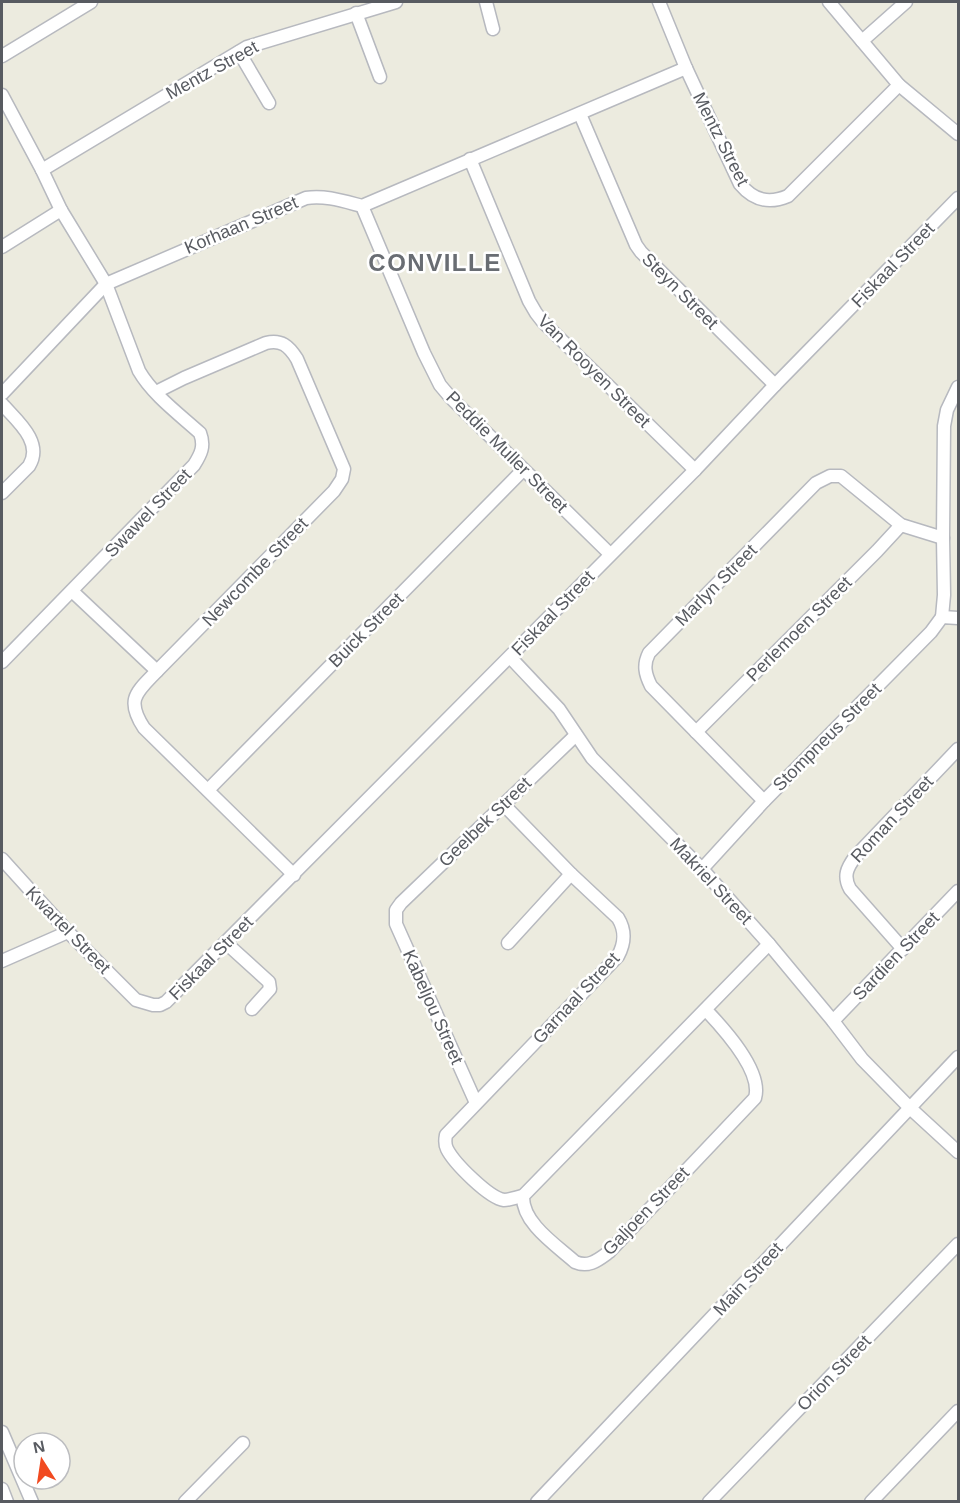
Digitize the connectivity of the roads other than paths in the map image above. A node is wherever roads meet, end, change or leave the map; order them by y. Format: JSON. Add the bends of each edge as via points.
{"nodes":[{"id":1,"x":88,"y":2,"type":"edge"},
{"id":2,"x":396,"y":2,"type":"edge"},
{"id":3,"x":486,"y":2,"type":"edge"},
{"id":4,"x":659,"y":2,"type":"edge"},
{"id":5,"x":829,"y":2,"type":"edge"},
{"id":6,"x":906,"y":2,"type":"edge"},
{"id":7,"x":356,"y":14,"type":"junction"},
{"id":8,"x":494,"y":30,"type":"dead end"},
{"id":9,"x":862,"y":41,"type":"junction"},
{"id":10,"x":239,"y":52,"type":"junction"},
{"id":11,"x":2,"y":56,"type":"edge"},
{"id":12,"x":686,"y":68,"type":"junction"},
{"id":13,"x":380,"y":78,"type":"dead end"},
{"id":14,"x":899,"y":85,"type":"junction"},
{"id":15,"x":4,"y":103,"type":"edge"},
{"id":16,"x":269,"y":103,"type":"dead end"},
{"id":17,"x":580,"y":114,"type":"junction"},
{"id":18,"x":958,"y":134,"type":"edge"},
{"id":19,"x":470,"y":159,"type":"junction"},
{"id":20,"x":42,"y":170,"type":"junction"},
{"id":21,"x":958,"y":198,"type":"edge"},
{"id":22,"x":362,"y":206,"type":"junction"},
{"id":23,"x":61,"y":210,"type":"junction"},
{"id":24,"x":2,"y":247,"type":"edge"},
{"id":25,"x":106,"y":284,"type":"junction"},
{"id":26,"x":775,"y":385,"type":"junction"},
{"id":27,"x":958,"y":387,"type":"edge"},
{"id":28,"x":156,"y":392,"type":"junction"},
{"id":29,"x":2,"y":394,"type":"edge"},
{"id":30,"x":2,"y":404,"type":"edge"},
{"id":31,"x":523,"y":470,"type":"junction"},
{"id":32,"x":695,"y":470,"type":"junction"},
{"id":33,"x":2,"y":493,"type":"edge"},
{"id":34,"x":901,"y":525,"type":"junction"},
{"id":35,"x":943,"y":538,"type":"junction"},
{"id":36,"x":610,"y":554,"type":"junction"},
{"id":37,"x":72,"y":591,"type":"junction"},
{"id":38,"x":942,"y":617,"type":"junction"},
{"id":39,"x":958,"y":618,"type":"edge"},
{"id":40,"x":510,"y":657,"type":"junction"},
{"id":41,"x":2,"y":662,"type":"edge"},
{"id":42,"x":157,"y":671,"type":"junction"},
{"id":43,"x":696,"y":732,"type":"junction"},
{"id":44,"x":576,"y":735,"type":"junction"},
{"id":45,"x":958,"y":749,"type":"edge"},
{"id":46,"x":208,"y":790,"type":"junction"},
{"id":47,"x":764,"y":801,"type":"junction"},
{"id":48,"x":503,"y":804,"type":"junction"},
{"id":49,"x":2,"y":859,"type":"edge"},
{"id":50,"x":702,"y":869,"type":"junction"},
{"id":51,"x":571,"y":874,"type":"junction"},
{"id":52,"x":294,"y":875,"type":"junction"},
{"id":53,"x":958,"y":891,"type":"edge"},
{"id":54,"x":396,"y":910,"type":"joint"},
{"id":55,"x":68,"y":932,"type":"junction"},
{"id":56,"x":226,"y":943,"type":"junction"},
{"id":57,"x":508,"y":943,"type":"dead end"},
{"id":58,"x":770,"y":944,"type":"junction"},
{"id":59,"x":903,"y":949,"type":"junction"},
{"id":60,"x":2,"y":961,"type":"edge"},
{"id":61,"x":136,"y":1000,"type":"joint"},
{"id":62,"x":252,"y":1009,"type":"dead end"},
{"id":63,"x":706,"y":1010,"type":"junction"},
{"id":64,"x":834,"y":1021,"type":"junction"},
{"id":65,"x":958,"y":1057,"type":"edge"},
{"id":66,"x":476,"y":1103,"type":"junction"},
{"id":67,"x":910,"y":1108,"type":"junction"},
{"id":68,"x":958,"y":1152,"type":"edge"},
{"id":69,"x":523,"y":1196,"type":"junction"},
{"id":70,"x":958,"y":1244,"type":"edge"},
{"id":71,"x":958,"y":1411,"type":"edge"},
{"id":72,"x":2,"y":1432,"type":"edge"},
{"id":73,"x":243,"y":1443,"type":"dead end"},
{"id":74,"x":2,"y":1489,"type":"edge"},
{"id":75,"x":7,"y":1502,"type":"edge"},
{"id":76,"x":32,"y":1502,"type":"edge"},
{"id":77,"x":185,"y":1502,"type":"edge"},
{"id":78,"x":537,"y":1502,"type":"edge"},
{"id":79,"x":709,"y":1502,"type":"edge"},
{"id":80,"x":872,"y":1502,"type":"edge"}],
"edges":[{"from":1,"to":11,"type":"street"},
{"from":2,"to":7,"type":"street","name":"Mentz Street"},
{"from":3,"to":8,"type":"street"},
{"from":4,"to":12,"type":"street","name":"Mentz Street"},
{"from":5,"to":9,"type":"street"},
{"from":6,"to":9,"type":"street"},
{"from":7,"to":10,"type":"street","name":"Mentz Street"},
{"from":7,"to":13,"type":"street"},
{"from":9,"to":14,"type":"street"},
{"from":10,"to":16,"type":"street"},
{"from":10,"to":20,"type":"street","name":"Mentz Street"},
{"from":12,"to":14,"type":"street","name":"Mentz Street","via":[[740,184],[751,195],[766,201],[789,196]]},
{"from":12,"to":17,"type":"street"},
{"from":14,"to":18,"type":"street"},
{"from":15,"to":20,"type":"street","name":"Swawel Street"},
{"from":17,"to":19,"type":"street"},
{"from":17,"to":26,"type":"street","name":"Steyn Street","via":[[641,252]]},
{"from":19,"to":22,"type":"street"},
{"from":19,"to":32,"type":"street","name":"Van Rooyen Street","via":[[536,313]]},
{"from":20,"to":23,"type":"street","name":"Swawel Street"},
{"from":21,"to":26,"type":"street","name":"Fiskaal Street"},
{"from":22,"to":25,"type":"street","name":"Korhaan Street","via":[[324,197],[306,198]]},
{"from":22,"to":31,"type":"street","name":"Peddie Muller Street","via":[[440,385]]},
{"from":23,"to":24,"type":"street"},
{"from":23,"to":25,"type":"street","name":"Swawel Street"},
{"from":25,"to":28,"type":"street","name":"Swawel Street","via":[[139,371]]},
{"from":25,"to":29,"type":"street","name":"Korhaan Street"},
{"from":26,"to":32,"type":"street","name":"Fiskaal Street"},
{"from":27,"to":35,"type":"street","via":[[944,426]]},
{"from":28,"to":37,"type":"street","name":"Swawel Street","via":[[200,433],[203,449],[194,465]]},
{"from":28,"to":42,"type":"street","name":"Newcombe Street","via":[[266,343],[286,344],[297,359],[344,469],[334,491]]},
{"from":30,"to":33,"type":"street","via":[[22,426],[33,447],[32,461]]},
{"from":31,"to":36,"type":"street","name":"Peddie Muller Street"},
{"from":31,"to":46,"type":"street","name":"Buick Street"},
{"from":32,"to":36,"type":"street","name":"Fiskaal Street"},
{"from":34,"to":35,"type":"street","name":"Marlyn Street"},
{"from":34,"to":43,"type":"street","name":"Perlemoen Street"},
{"from":34,"to":43,"type":"street","name":"Marlyn Street","via":[[841,476],[816,483],[649,652],[645,670],[651,686]]},
{"from":35,"to":38,"type":"street"},
{"from":36,"to":40,"type":"street","name":"Fiskaal Street"},
{"from":37,"to":41,"type":"street","name":"Swawel Street"},
{"from":37,"to":42,"type":"street"},
{"from":38,"to":39,"type":"street"},
{"from":38,"to":47,"type":"street","name":"Stompneus Street"},
{"from":40,"to":44,"type":"street","name":"Makriel Street","via":[[552,700]]},
{"from":40,"to":52,"type":"street","name":"Fiskaal Street"},
{"from":42,"to":46,"type":"street","name":"Newcombe Street","via":[[136,694],[138,720]]},
{"from":43,"to":47,"type":"street","name":"Marlyn Street"},
{"from":44,"to":48,"type":"street","name":"Geelbek Street"},
{"from":44,"to":50,"type":"street","name":"Makriel Street","via":[[605,773]]},
{"from":45,"to":59,"type":"street","name":"Roman Street","via":[[855,857],[846,873],[850,889]]},
{"from":46,"to":52,"type":"street","name":"Newcombe Street"},
{"from":47,"to":50,"type":"street","name":"Stompneus Street"},
{"from":48,"to":51,"type":"street","name":"Garnaal Street"},
{"from":48,"to":54,"type":"street","name":"Geelbek Street"},
{"from":49,"to":55,"type":"street","name":"Kwartel Street"},
{"from":50,"to":58,"type":"street","name":"Makriel Street"},
{"from":51,"to":57,"type":"street"},
{"from":51,"to":66,"type":"street","name":"Garnaal Street","via":[[618,918],[624,935],[622,948]]},
{"from":52,"to":56,"type":"street","name":"Fiskaal Street"},
{"from":53,"to":59,"type":"street","name":"Sardien Street"},
{"from":54,"to":66,"type":"street","name":"Kabeljou Street","via":[[396,924]]},
{"from":55,"to":60,"type":"street"},
{"from":55,"to":61,"type":"street","name":"Kwartel Street"},
{"from":56,"to":61,"type":"street","name":"Fiskaal Street","via":[[166,1002],[153,1005]]},
{"from":56,"to":62,"type":"street","via":[[269,982],[270,989]]},
{"from":58,"to":63,"type":"street"},
{"from":58,"to":64,"type":"street","name":"Makriel Street"},
{"from":59,"to":64,"type":"street","name":"Sardien Street"},
{"from":63,"to":69,"type":"street"},
{"from":63,"to":69,"type":"street","name":"Galjoen Street","via":[[751,1068],[755,1098],[609,1252],[592,1263],[575,1262],[533,1225],[524,1209]]},
{"from":64,"to":67,"type":"street","name":"Makriel Street","via":[[862,1059]]},
{"from":65,"to":67,"type":"street","name":"Main Street"},
{"from":66,"to":69,"type":"street","name":"Garnaal Street","via":[[446,1135],[449,1152],[475,1183],[501,1200]]},
{"from":67,"to":68,"type":"street","name":"Makriel Street"},
{"from":67,"to":78,"type":"street","name":"Main Street"},
{"from":70,"to":79,"type":"street","name":"Orion Street"},
{"from":71,"to":80,"type":"street"},
{"from":72,"to":76,"type":"street"},
{"from":73,"to":77,"type":"street"},
{"from":74,"to":75,"type":"street"}]}
